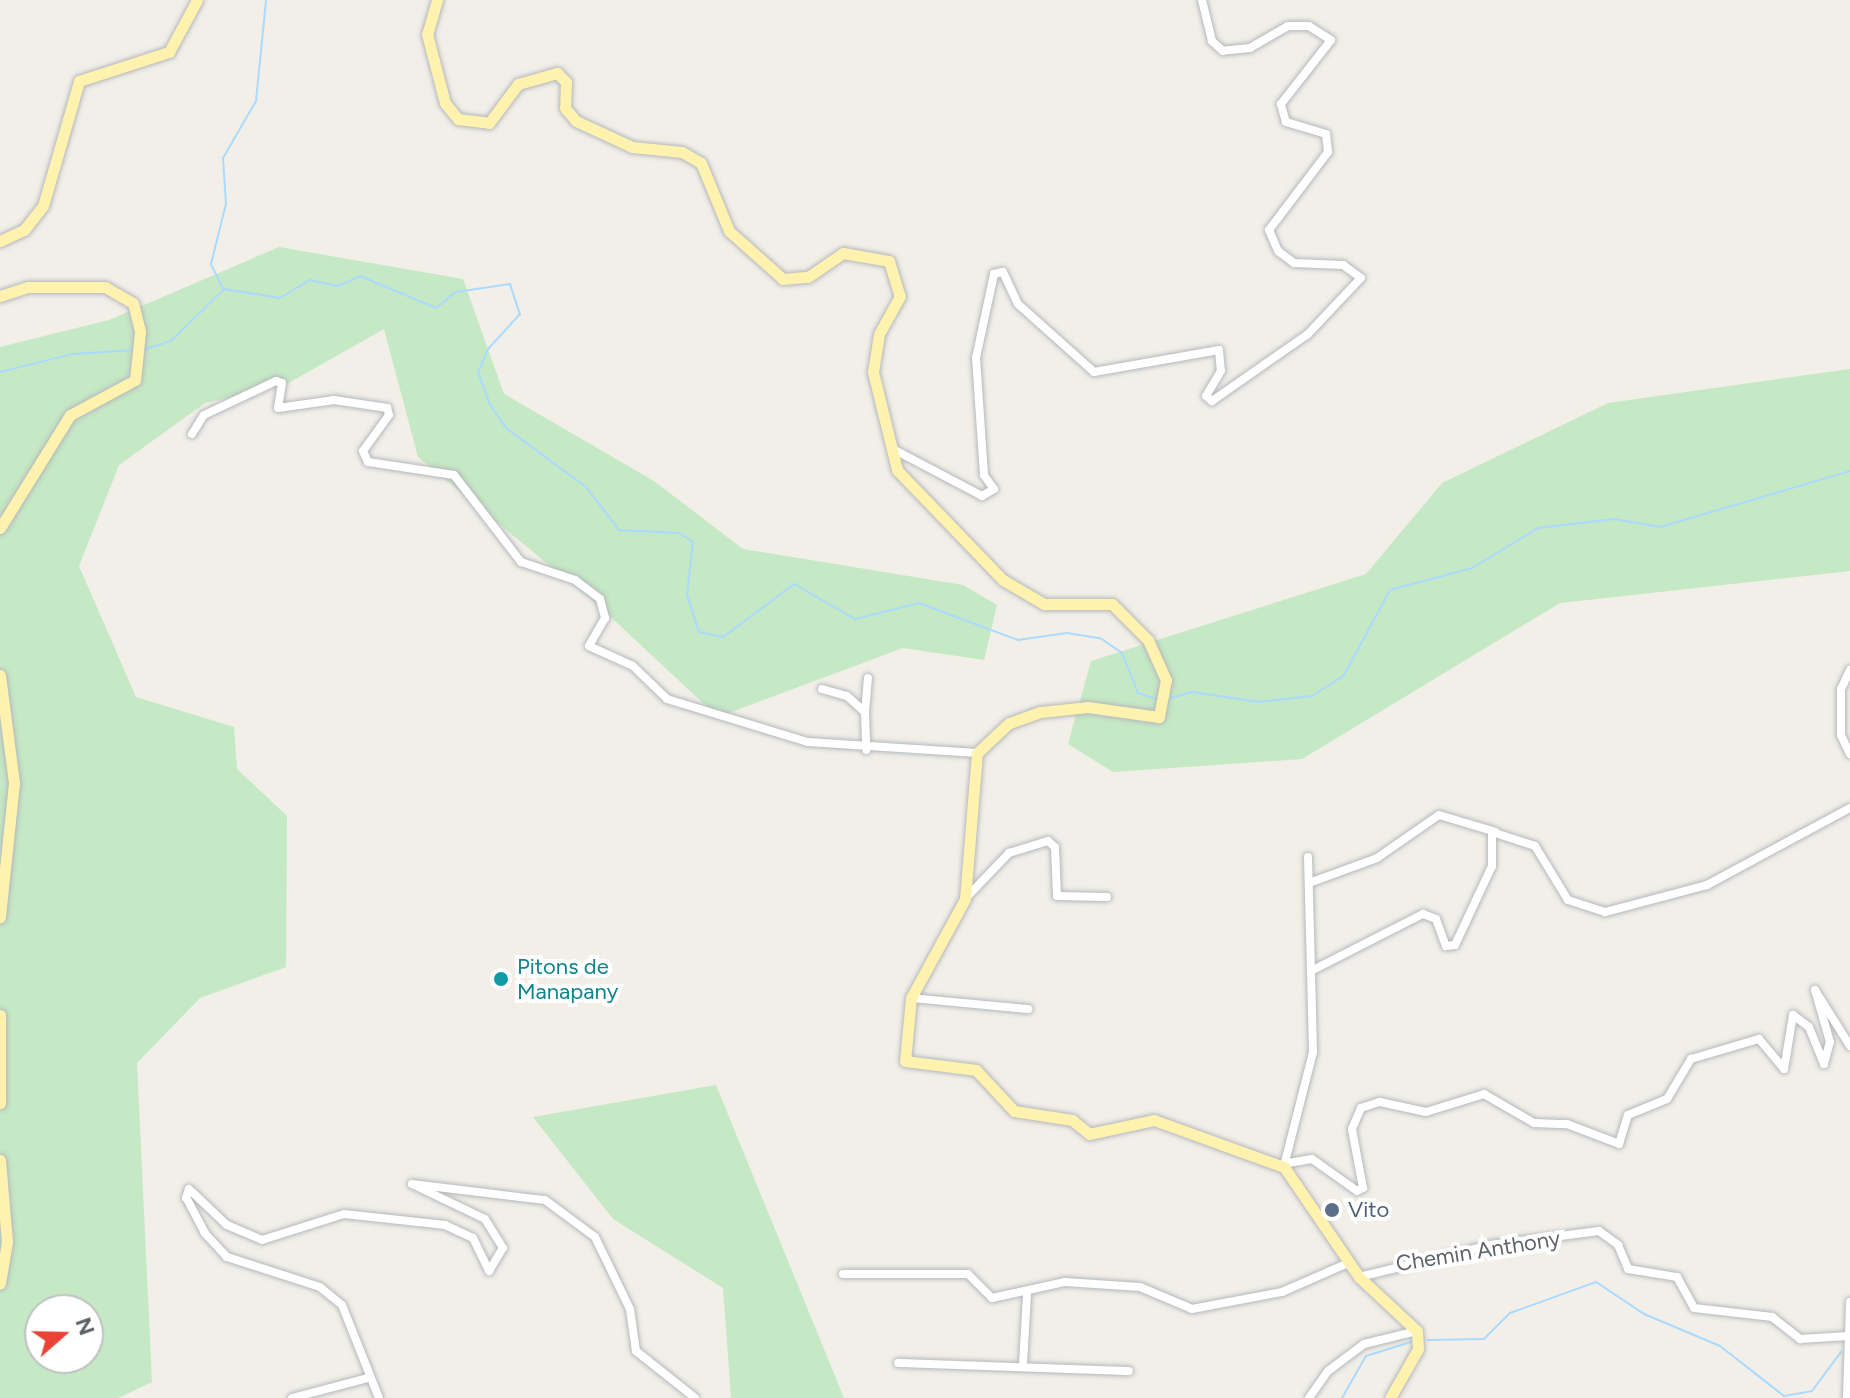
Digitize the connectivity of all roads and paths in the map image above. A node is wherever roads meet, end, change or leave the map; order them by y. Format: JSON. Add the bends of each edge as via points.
{"nodes":[{"id":1,"x":197,"y":0,"type":"edge"},
{"id":2,"x":437,"y":0,"type":"edge"},
{"id":3,"x":1202,"y":0,"type":"edge"},
{"id":4,"x":0,"y":241,"type":"edge"},
{"id":5,"x":0,"y":296,"type":"edge"},
{"id":6,"x":192,"y":434,"type":"dead end"},
{"id":7,"x":887,"y":445,"type":"junction"},
{"id":8,"x":0,"y":528,"type":"edge"},
{"id":9,"x":1850,"y":670,"type":"edge"},
{"id":10,"x":0,"y":675,"type":"edge"},
{"id":11,"x":868,"y":678,"type":"dead end"},
{"id":12,"x":822,"y":689,"type":"dead end"},
{"id":13,"x":865,"y":712,"type":"junction"},
{"id":14,"x":866,"y":750,"type":"junction"},
{"id":15,"x":977,"y":753,"type":"junction"},
{"id":16,"x":1850,"y":754,"type":"edge"},
{"id":17,"x":1850,"y":808,"type":"edge"},
{"id":18,"x":1496,"y":832,"type":"junction"},
{"id":19,"x":1308,"y":857,"type":"dead end"},
{"id":20,"x":1309,"y":883,"type":"junction"},
{"id":21,"x":1107,"y":897,"type":"dead end"},
{"id":22,"x":965,"y":899,"type":"junction"},
{"id":23,"x":0,"y":917,"type":"edge"},
{"id":24,"x":1311,"y":971,"type":"junction"},
{"id":25,"x":911,"y":998,"type":"junction"},
{"id":26,"x":1028,"y":1009,"type":"dead end"},
{"id":27,"x":0,"y":1015,"type":"edge"},
{"id":28,"x":1850,"y":1046,"type":"edge"},
{"id":29,"x":0,"y":1103,"type":"edge"},
{"id":30,"x":0,"y":1160,"type":"edge"},
{"id":31,"x":1283,"y":1166,"type":"junction"},
{"id":32,"x":1348,"y":1263,"type":"junction"},
{"id":33,"x":843,"y":1274,"type":"dead end"},
{"id":34,"x":1359,"y":1277,"type":"junction"},
{"id":35,"x":0,"y":1283,"type":"edge"},
{"id":36,"x":1027,"y":1294,"type":"junction"},
{"id":37,"x":1850,"y":1302,"type":"edge"},
{"id":38,"x":1417,"y":1331,"type":"junction"},
{"id":39,"x":1848,"y":1336,"type":"edge"},
{"id":40,"x":898,"y":1363,"type":"dead end"},
{"id":41,"x":1023,"y":1364,"type":"junction"},
{"id":42,"x":1129,"y":1371,"type":"dead end"},
{"id":43,"x":368,"y":1378,"type":"junction"},
{"id":44,"x":292,"y":1398,"type":"edge"},
{"id":45,"x":379,"y":1398,"type":"edge"},
{"id":46,"x":695,"y":1398,"type":"edge"},
{"id":47,"x":1309,"y":1398,"type":"edge"},
{"id":48,"x":1390,"y":1398,"type":"edge"},
{"id":49,"x":1847,"y":1398,"type":"edge"}],
"edges":[{"from":1,"to":4,"type":"main road","via":[[180,41],[164,56],[91,72],[79,81],[43,206],[24,230]]},
{"from":2,"to":7,"type":"main road","via":[[427,34],[445,103],[458,119],[489,123],[518,84],[557,73],[566,82],[567,113],[576,121],[632,147],[682,152],[701,163],[724,223],[783,279],[808,277],[843,253],[889,261],[900,296],[879,334],[873,363]]},
{"from":3,"to":7,"type":"street","via":[[1212,41],[1223,51],[1250,48],[1288,26],[1309,26],[1331,40],[1281,104],[1286,122],[1326,134],[1328,152],[1269,230],[1278,251],[1294,263],[1343,265],[1361,278],[1308,334],[1212,401],[1206,396],[1221,371],[1219,350],[1094,372],[1018,304],[1008,278],[994,274],[976,358],[984,475],[994,489],[982,496]]},
{"from":5,"to":8,"type":"main road","via":[[28,287],[105,287],[133,303],[139,317],[139,369],[128,387],[70,415]]},
{"from":6,"to":14,"type":"street","via":[[204,415],[276,381],[282,383],[278,408],[334,400],[387,408],[363,451],[368,462],[454,475],[521,562],[575,580],[604,604],[605,618],[589,646],[633,666],[667,699],[808,742]]},
{"from":7,"to":15,"type":"main road","via":[[902,477],[993,573],[1044,604],[1119,607],[1155,651],[1167,692],[1155,719],[1088,707],[1040,712],[1009,723]]},
{"from":9,"to":16,"type":"street","via":[[1841,689],[1841,735]]},
{"from":10,"to":23,"type":"main road","via":[[14,783]]},
{"from":11,"to":13,"type":"street"},
{"from":12,"to":13,"type":"street","via":[[847,696]]},
{"from":13,"to":14,"type":"street"},
{"from":14,"to":15,"type":"street"},
{"from":15,"to":22,"type":"main road"},
{"from":17,"to":18,"type":"street","via":[[1707,885],[1605,912],[1568,900],[1535,846]]},
{"from":18,"to":20,"type":"street","via":[[1439,815],[1377,858]]},
{"from":18,"to":24,"type":"street","via":[[1487,883],[1455,945],[1446,946],[1436,919],[1423,914]]},
{"from":19,"to":20,"type":"street"},
{"from":20,"to":24,"type":"street"},
{"from":21,"to":22,"type":"street","via":[[1057,896],[1055,847],[1048,841],[1009,853]]},
{"from":22,"to":25,"type":"main road"},
{"from":24,"to":31,"type":"street","via":[[1313,1052]]},
{"from":25,"to":26,"type":"street"},
{"from":25,"to":31,"type":"main road","via":[[905,1061],[976,1070],[1021,1114],[1072,1120],[1097,1136],[1154,1120]]},
{"from":27,"to":29,"type":"main road"},
{"from":28,"to":31,"type":"street","via":[[1815,990],[1830,1042],[1824,1064],[1809,1027],[1793,1015],[1784,1069],[1759,1039],[1691,1059],[1667,1099],[1628,1115],[1619,1144],[1567,1124],[1534,1123],[1484,1094],[1426,1112],[1380,1102],[1361,1108],[1352,1129],[1363,1188],[1357,1191],[1312,1159]]},
{"from":30,"to":35,"type":"main road","via":[[7,1242]]},
{"from":31,"to":32,"type":"main road"},
{"from":32,"to":34,"type":"main road"},
{"from":32,"to":36,"type":"street","via":[[1282,1292],[1207,1308],[1192,1309],[1152,1289],[1075,1281]]},
{"from":33,"to":36,"type":"street","via":[[968,1274],[992,1298]]},
{"from":34,"to":38,"type":"main road"},
{"from":34,"to":39,"type":"street","name":"Chemin Anthony","via":[[1490,1245],[1599,1231],[1618,1245],[1628,1269],[1677,1277],[1694,1308],[1772,1317],[1800,1339]]},
{"from":36,"to":41,"type":"street"},
{"from":37,"to":39,"type":"street"},
{"from":38,"to":47,"type":"street","via":[[1364,1344]]},
{"from":38,"to":48,"type":"main road","via":[[1418,1349]]},
{"from":39,"to":49,"type":"street"},
{"from":40,"to":41,"type":"street"},
{"from":41,"to":42,"type":"street"},
{"from":43,"to":44,"type":"street"},
{"from":43,"to":45,"type":"street"},
{"from":43,"to":46,"type":"street","via":[[342,1305],[320,1287],[227,1257],[186,1192],[193,1189],[227,1225],[262,1240],[344,1214],[445,1225],[473,1238],[489,1271],[503,1248],[485,1219],[412,1184],[545,1200],[595,1237],[630,1309],[636,1351]]}]}
